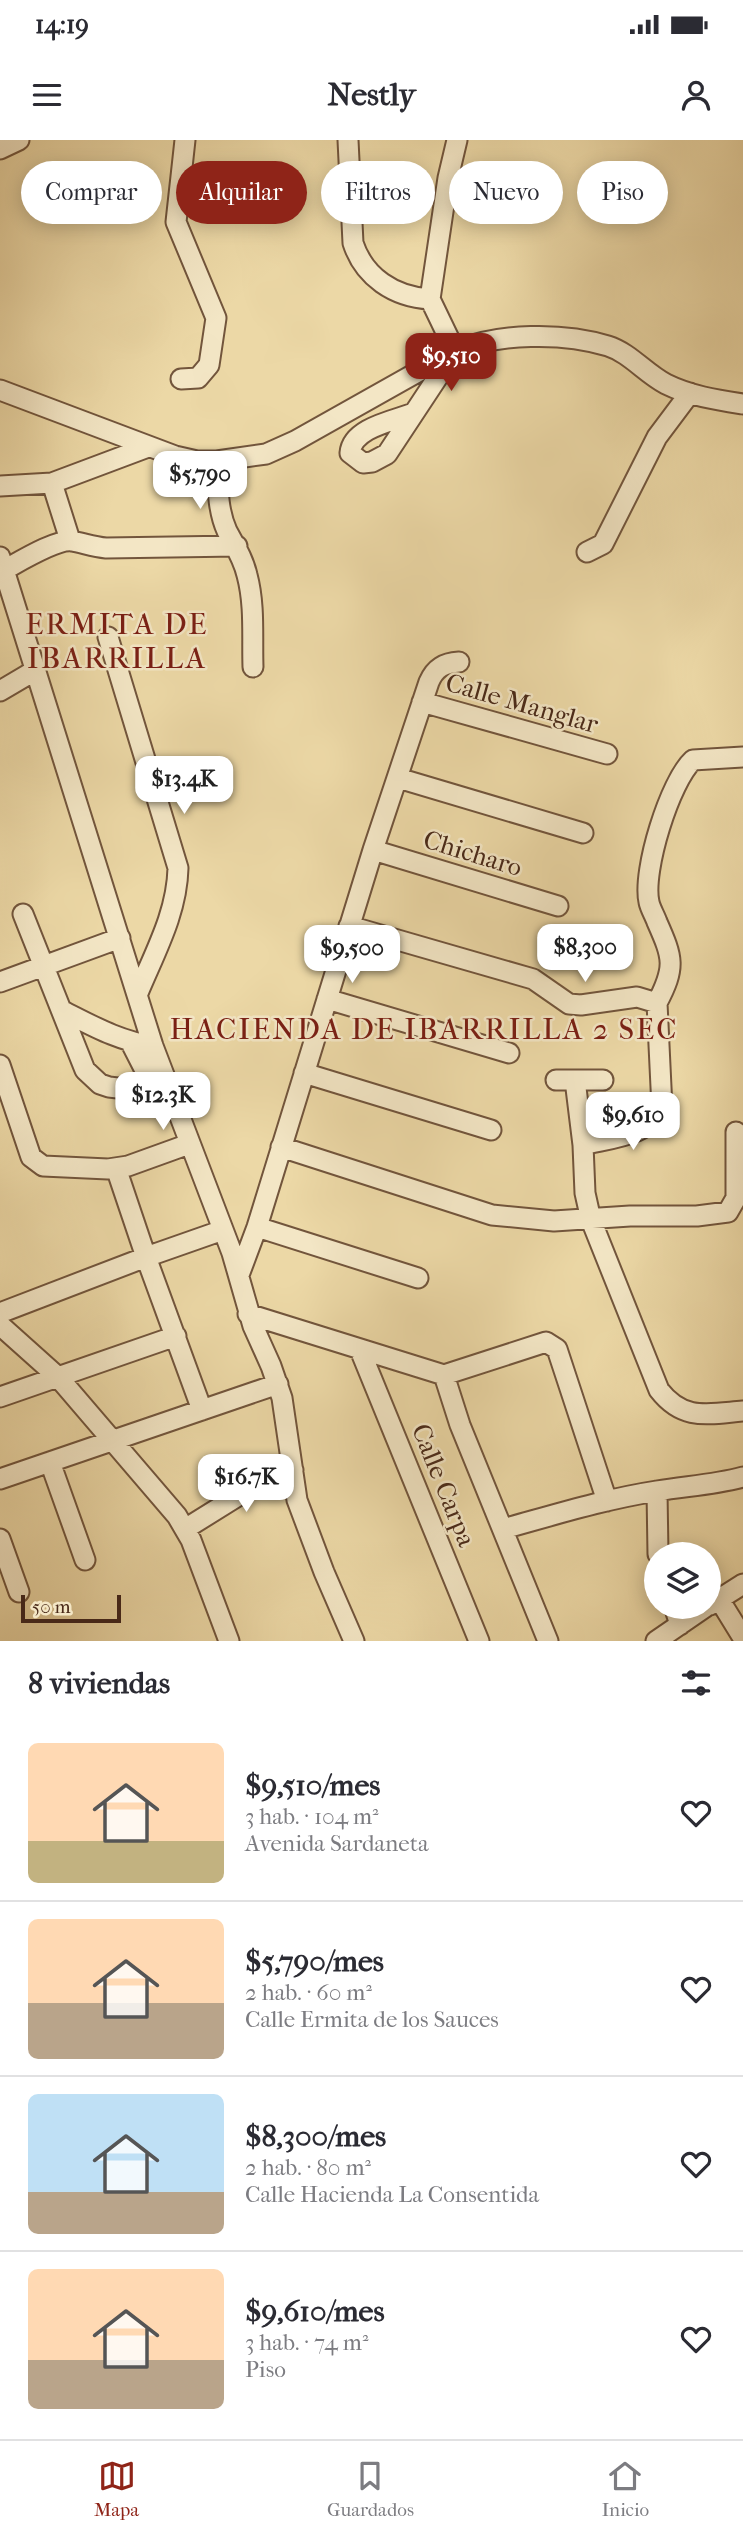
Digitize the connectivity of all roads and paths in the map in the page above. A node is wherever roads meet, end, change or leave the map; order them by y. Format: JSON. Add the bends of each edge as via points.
{"nodes":[{"id":1,"x":19,"y":140,"type":"edge"},
{"id":2,"x":185,"y":140,"type":"edge"},
{"id":3,"x":348,"y":140,"type":"edge"},
{"id":4,"x":457,"y":140,"type":"edge"},
{"id":5,"x":0,"y":149,"type":"edge"},
{"id":6,"x":433,"y":305,"type":"junction"},
{"id":7,"x":451,"y":343,"type":"junction"},
{"id":8,"x":181,"y":379,"type":"dead end"},
{"id":9,"x":0,"y":390,"type":"edge"},
{"id":10,"x":691,"y":393,"type":"junction"},
{"id":11,"x":743,"y":404,"type":"edge"},
{"id":12,"x":414,"y":413,"type":"dead end"},
{"id":13,"x":148,"y":447,"type":"junction"},
{"id":14,"x":217,"y":461,"type":"junction"},
{"id":15,"x":52,"y":482,"type":"junction"},
{"id":16,"x":0,"y":487,"type":"edge"},
{"id":17,"x":70,"y":541,"type":"junction"},
{"id":18,"x":237,"y":546,"type":"junction"},
{"id":19,"x":587,"y":552,"type":"dead end"},
{"id":20,"x":2,"y":563,"type":"edge"},
{"id":21,"x":108,"y":637,"type":"dead end"},
{"id":22,"x":459,"y":663,"type":"dead end"},
{"id":23,"x":253,"y":667,"type":"dead end"},
{"id":24,"x":34,"y":671,"type":"junction"},
{"id":25,"x":0,"y":691,"type":"edge"},
{"id":26,"x":422,"y":702,"type":"junction"},
{"id":27,"x":607,"y":754,"type":"dead end"},
{"id":28,"x":743,"y":757,"type":"edge"},
{"id":29,"x":398,"y":778,"type":"junction"},
{"id":30,"x":583,"y":833,"type":"dead end"},
{"id":31,"x":373,"y":850,"type":"junction"},
{"id":32,"x":558,"y":906,"type":"dead end"},
{"id":33,"x":23,"y":914,"type":"dead end"},
{"id":34,"x":349,"y":926,"type":"junction"},
{"id":35,"x":120,"y":938,"type":"junction"},
{"id":36,"x":44,"y":966,"type":"junction"},
{"id":37,"x":0,"y":982,"type":"edge"},
{"id":38,"x":138,"y":993,"type":"junction"},
{"id":39,"x":327,"y":999,"type":"junction"},
{"id":40,"x":657,"y":1003,"type":"junction"},
{"id":41,"x":63,"y":1011,"type":"junction"},
{"id":42,"x":131,"y":1043,"type":"junction"},
{"id":43,"x":153,"y":1046,"type":"junction"},
{"id":44,"x":509,"y":1053,"type":"dead end"},
{"id":45,"x":0,"y":1065,"type":"edge"},
{"id":46,"x":304,"y":1073,"type":"junction"},
{"id":47,"x":603,"y":1080,"type":"dead end"},
{"id":48,"x":163,"y":1093,"type":"junction"},
{"id":49,"x":491,"y":1130,"type":"dead end"},
{"id":50,"x":736,"y":1132,"type":"dead end"},
{"id":51,"x":189,"y":1144,"type":"junction"},
{"id":52,"x":583,"y":1145,"type":"junction"},
{"id":53,"x":281,"y":1147,"type":"junction"},
{"id":54,"x":116,"y":1168,"type":"junction"},
{"id":55,"x":590,"y":1220,"type":"junction"},
{"id":56,"x":257,"y":1227,"type":"junction"},
{"id":57,"x":223,"y":1230,"type":"junction"},
{"id":58,"x":146,"y":1256,"type":"junction"},
{"id":59,"x":239,"y":1275,"type":"junction"},
{"id":60,"x":418,"y":1278,"type":"dead end"},
{"id":61,"x":0,"y":1313,"type":"edge"},
{"id":62,"x":248,"y":1314,"type":"junction"},
{"id":63,"x":0,"y":1325,"type":"edge"},
{"id":64,"x":176,"y":1336,"type":"junction"},
{"id":65,"x":360,"y":1350,"type":"junction"},
{"id":66,"x":444,"y":1375,"type":"junction"},
{"id":67,"x":58,"y":1377,"type":"junction"},
{"id":68,"x":278,"y":1384,"type":"junction"},
{"id":69,"x":0,"y":1397,"type":"edge"},
{"id":70,"x":202,"y":1410,"type":"junction"},
{"id":71,"x":743,"y":1411,"type":"edge"},
{"id":72,"x":115,"y":1442,"type":"junction"},
{"id":73,"x":50,"y":1462,"type":"junction"},
{"id":74,"x":293,"y":1470,"type":"junction"},
{"id":75,"x":743,"y":1477,"type":"edge"},
{"id":76,"x":0,"y":1479,"type":"edge"},
{"id":77,"x":657,"y":1491,"type":"junction"},
{"id":78,"x":607,"y":1501,"type":"junction"},
{"id":79,"x":186,"y":1529,"type":"junction"},
{"id":80,"x":503,"y":1529,"type":"junction"},
{"id":81,"x":0,"y":1539,"type":"edge"},
{"id":82,"x":658,"y":1542,"type":"edge"},
{"id":83,"x":85,"y":1560,"type":"dead end"},
{"id":84,"x":743,"y":1584,"type":"edge"},
{"id":85,"x":19,"y":1592,"type":"dead end"},
{"id":86,"x":721,"y":1598,"type":"edge"},
{"id":87,"x":721,"y":1615,"type":"edge"},
{"id":88,"x":674,"y":1619,"type":"edge"},
{"id":89,"x":743,"y":1638,"type":"edge"},
{"id":90,"x":229,"y":1641,"type":"edge"},
{"id":91,"x":354,"y":1641,"type":"edge"},
{"id":92,"x":479,"y":1641,"type":"edge"},
{"id":93,"x":548,"y":1641,"type":"edge"},
{"id":94,"x":656,"y":1641,"type":"edge"}],
"edges":[{"from":1,"to":5,"type":"street"},
{"from":2,"to":8,"type":"street","via":[[176,222],[216,318],[209,365],[198,378]]},
{"from":3,"to":6,"type":"street","via":[[352,243],[358,258],[366,271],[401,294]]},
{"from":4,"to":6,"type":"street"},
{"from":6,"to":7,"type":"street"},
{"from":7,"to":10,"type":"street","via":[[516,337],[607,346],[664,383]]},
{"from":7,"to":12,"type":"street"},
{"from":7,"to":14,"type":"street","via":[[295,441],[266,454]]},
{"from":9,"to":13,"type":"street"},
{"from":10,"to":11,"type":"street"},
{"from":10,"to":19,"type":"street","via":[[657,436],[603,544]]},
{"from":13,"to":14,"type":"street","via":[[197,461]]},
{"from":13,"to":15,"type":"street"},
{"from":14,"to":18,"type":"street","via":[[221,514]]},
{"from":15,"to":16,"type":"street"},
{"from":15,"to":17,"type":"street"},
{"from":17,"to":18,"type":"street","via":[[106,548]]},
{"from":17,"to":20,"type":"street"},
{"from":18,"to":23,"type":"street","via":[[252,597]]},
{"from":20,"to":24,"type":"street"},
{"from":21,"to":38,"type":"street","via":[[177,868],[174,908]]},
{"from":22,"to":26,"type":"street","via":[[443,665],[432,674]]},
{"from":24,"to":25,"type":"street"},
{"from":24,"to":35,"type":"street"},
{"from":26,"to":27,"type":"street","name":"Calle Manglar"},
{"from":26,"to":29,"type":"street"},
{"from":28,"to":40,"type":"street","via":[[693,760],[683,769],[654,843],[649,901],[672,969]]},
{"from":29,"to":30,"type":"street"},
{"from":29,"to":31,"type":"street"},
{"from":31,"to":32,"type":"street","name":"Chicharo"},
{"from":31,"to":34,"type":"street"},
{"from":33,"to":36,"type":"street"},
{"from":34,"to":39,"type":"street"},
{"from":34,"to":40,"type":"street","via":[[533,978],[569,1004],[637,997]]},
{"from":35,"to":36,"type":"street"},
{"from":35,"to":38,"type":"street"},
{"from":36,"to":37,"type":"street"},
{"from":36,"to":41,"type":"street"},
{"from":38,"to":43,"type":"street"},
{"from":39,"to":44,"type":"street"},
{"from":39,"to":46,"type":"street"},
{"from":40,"to":52,"type":"street","via":[[662,1108],[658,1118],[641,1129]]},
{"from":41,"to":42,"type":"street"},
{"from":41,"to":48,"type":"street","via":[[85,1070],[100,1084]]},
{"from":42,"to":43,"type":"street"},
{"from":42,"to":48,"type":"street"},
{"from":43,"to":48,"type":"street"},
{"from":45,"to":54,"type":"street","via":[[36,1162],[50,1167]]},
{"from":46,"to":49,"type":"street"},
{"from":46,"to":53,"type":"street"},
{"from":47,"to":52,"type":"street","via":[[566,1080]]},
{"from":48,"to":51,"type":"street"},
{"from":50,"to":55,"type":"street","via":[[736,1198],[728,1212]]},
{"from":51,"to":54,"type":"street"},
{"from":51,"to":57,"type":"street"},
{"from":52,"to":55,"type":"street"},
{"from":53,"to":55,"type":"street","via":[[492,1215]]},
{"from":53,"to":56,"type":"street"},
{"from":54,"to":58,"type":"street"},
{"from":55,"to":71,"type":"street","via":[[659,1390],[669,1403],[693,1413]]},
{"from":56,"to":59,"type":"street"},
{"from":56,"to":60,"type":"street"},
{"from":57,"to":58,"type":"street"},
{"from":57,"to":59,"type":"street"},
{"from":58,"to":61,"type":"street"},
{"from":58,"to":64,"type":"street"},
{"from":59,"to":62,"type":"street"},
{"from":62,"to":65,"type":"street"},
{"from":62,"to":68,"type":"street"},
{"from":63,"to":67,"type":"street"},
{"from":64,"to":67,"type":"street"},
{"from":64,"to":70,"type":"street"},
{"from":65,"to":66,"type":"street"},
{"from":65,"to":92,"type":"street","name":"Calle Carpa"},
{"from":66,"to":78,"type":"street","via":[[546,1342],[557,1349]]},
{"from":66,"to":80,"type":"street"},
{"from":67,"to":69,"type":"street"},
{"from":67,"to":72,"type":"street"},
{"from":68,"to":70,"type":"street"},
{"from":68,"to":74,"type":"street"},
{"from":70,"to":72,"type":"street"},
{"from":72,"to":73,"type":"street"},
{"from":72,"to":79,"type":"street"},
{"from":73,"to":76,"type":"street"},
{"from":73,"to":83,"type":"street"},
{"from":74,"to":79,"type":"street","via":[[254,1486]]},
{"from":74,"to":91,"type":"street","via":[[307,1530]]},
{"from":75,"to":77,"type":"street"},
{"from":77,"to":78,"type":"street"},
{"from":77,"to":82,"type":"street"},
{"from":78,"to":80,"type":"street"},
{"from":79,"to":90,"type":"street"},
{"from":80,"to":93,"type":"street"},
{"from":81,"to":85,"type":"street"},
{"from":84,"to":86,"type":"street"},
{"from":87,"to":89,"type":"street"},
{"from":88,"to":94,"type":"street"}]}
